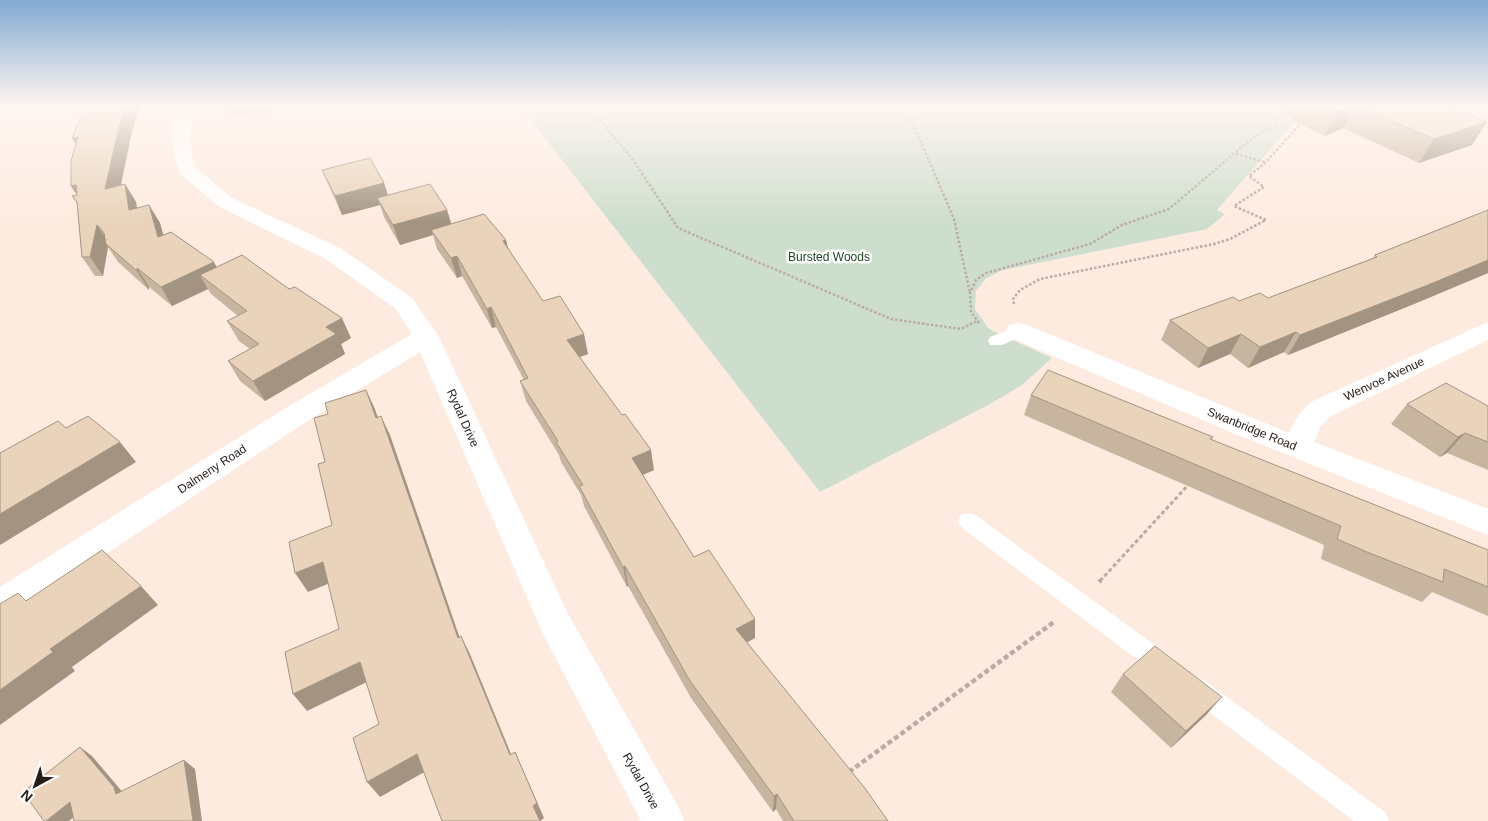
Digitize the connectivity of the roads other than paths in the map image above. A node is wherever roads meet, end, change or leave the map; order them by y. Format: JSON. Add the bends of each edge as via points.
{"nodes":[{"id":1,"x":181,"y":144,"type":"edge"},
{"id":2,"x":1007,"y":330,"type":"road end"},
{"id":3,"x":1488,"y":330,"type":"edge"},
{"id":4,"x":426,"y":337,"type":"junction"},
{"id":5,"x":1298,"y":447,"type":"junction"},
{"id":6,"x":968,"y":521,"type":"dead end"},
{"id":7,"x":1488,"y":522,"type":"edge"},
{"id":8,"x":0,"y":606,"type":"edge"},
{"id":9,"x":663,"y":821,"type":"edge"},
{"id":10,"x":1376,"y":821,"type":"edge"}],
"edges":[{"from":1,"to":4,"type":"street","name":"Rydal Drive","via":[[186,169],[225,202],[332,253],[404,303]]},
{"from":2,"to":5,"type":"street","name":"Swanbridge Road"},
{"from":3,"to":5,"type":"street","name":"Wenvoe Avenue","via":[[1321,409],[1309,421]]},
{"from":4,"to":8,"type":"street","name":"Dalmeny Road","via":[[299,413]]},
{"from":4,"to":9,"type":"street","name":"Rydal Drive","via":[[555,623]]},
{"from":5,"to":7,"type":"street","name":"Swanbridge Road"},
{"from":6,"to":10,"type":"lane"}]}
